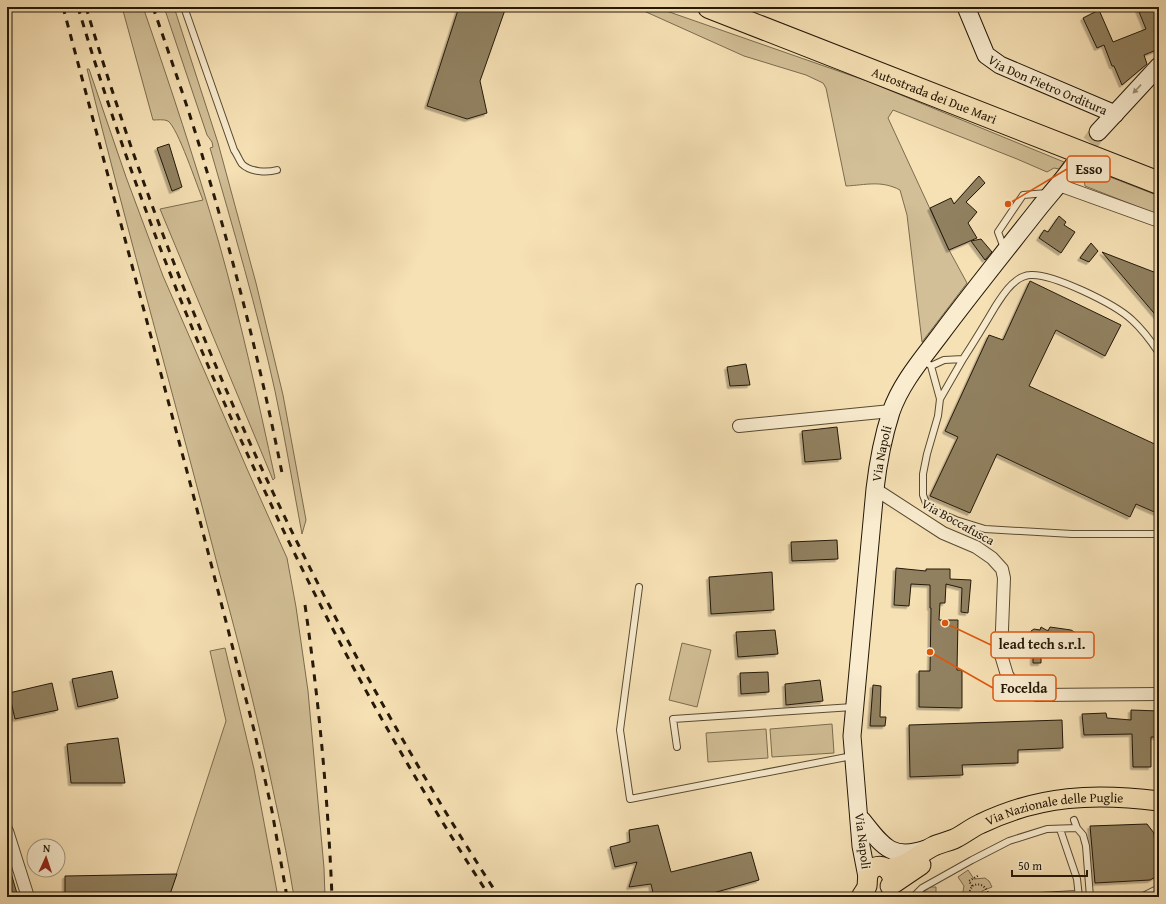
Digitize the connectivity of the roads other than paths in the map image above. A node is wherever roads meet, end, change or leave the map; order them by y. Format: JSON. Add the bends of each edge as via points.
{"nodes":[{"id":1,"x":184,"y":7,"type":"edge"},
{"id":2,"x":709,"y":7,"type":"edge"},
{"id":3,"x":746,"y":7,"type":"edge"},
{"id":4,"x":966,"y":7,"type":"edge"},
{"id":5,"x":1159,"y":66,"type":"edge"},
{"id":6,"x":1116,"y":114,"type":"junction"},
{"id":7,"x":1098,"y":132,"type":"tunnel mouth"},
{"id":8,"x":1075,"y":164,"type":"tunnel mouth"},
{"id":9,"x":1159,"y":169,"type":"edge"},
{"id":10,"x":277,"y":170,"type":"dead end"},
{"id":11,"x":1159,"y":184,"type":"edge"},
{"id":12,"x":1056,"y":188,"type":"junction"},
{"id":13,"x":1159,"y":221,"type":"edge"},
{"id":14,"x":1159,"y":353,"type":"edge"},
{"id":15,"x":963,"y":359,"type":"junction"},
{"id":16,"x":926,"y":362,"type":"junction"},
{"id":17,"x":940,"y":399,"type":"junction"},
{"id":18,"x":892,"y":411,"type":"junction"},
{"id":19,"x":739,"y":426,"type":"dead end"},
{"id":20,"x":875,"y":489,"type":"junction"},
{"id":21,"x":1159,"y":534,"type":"edge"},
{"id":22,"x":639,"y":587,"type":"dead end"},
{"id":23,"x":1159,"y":694,"type":"edge"},
{"id":24,"x":855,"y":707,"type":"junction"},
{"id":25,"x":677,"y":747,"type":"dead end"},
{"id":26,"x":854,"y":756,"type":"junction"},
{"id":27,"x":1159,"y":801,"type":"edge"},
{"id":28,"x":860,"y":812,"type":"junction"},
{"id":29,"x":1074,"y":820,"type":"dead end"},
{"id":30,"x":1077,"y":828,"type":"junction"},
{"id":31,"x":1060,"y":829,"type":"junction"},
{"id":32,"x":7,"y":831,"type":"edge"},
{"id":33,"x":955,"y":838,"type":"junction"},
{"id":34,"x":933,"y":846,"type":"junction"},
{"id":35,"x":886,"y":880,"type":"edge"},
{"id":36,"x":1159,"y":888,"type":"edge"},
{"id":37,"x":862,"y":891,"type":"edge"},
{"id":38,"x":28,"y":897,"type":"edge"},
{"id":39,"x":913,"y":897,"type":"edge"},
{"id":40,"x":1021,"y":897,"type":"edge"},
{"id":41,"x":1079,"y":897,"type":"edge"},
{"id":42,"x":1083,"y":897,"type":"edge"},
{"id":43,"x":1090,"y":897,"type":"edge"},
{"id":44,"x":1141,"y":897,"type":"edge"}],
"edges":[{"from":1,"to":10,"type":"lane","via":[[234,150],[243,165],[255,171]]},
{"from":2,"to":11,"type":"highway","name":"Autostrada dei Due Mari"},
{"from":3,"to":9,"type":"highway","name":"Autostrada dei Due Mari"},
{"from":4,"to":6,"type":"main road","name":"Via Don Pietro Orditura","via":[[986,55],[1000,65]]},
{"from":5,"to":6,"type":"main road","one_way":true},
{"from":6,"to":7,"type":"main road"},
{"from":8,"to":12,"type":"main road","name":"Via Napoli"},
{"from":12,"to":13,"type":"street"},
{"from":12,"to":16,"type":"main road","name":"Via Napoli","via":[[1005,252]]},
{"from":14,"to":15,"type":"lane","via":[[1131,319],[1111,306],[1052,278],[1028,275],[1016,280],[1004,293]]},
{"from":15,"to":16,"type":"lane"},
{"from":15,"to":17,"type":"lane"},
{"from":16,"to":17,"type":"lane"},
{"from":16,"to":18,"type":"main road","name":"Via Napoli","via":[[912,372]]},
{"from":17,"to":21,"type":"lane","via":[[923,474],[923,495],[926,503],[935,511],[985,529],[1072,534]]},
{"from":18,"to":19,"type":"street"},
{"from":18,"to":20,"type":"main road","name":"Via Napoli","via":[[880,454]]},
{"from":20,"to":23,"type":"street","name":"Via Boccafusca","via":[[944,533],[976,547],[1002,569],[1002,656],[1007,675],[1013,684],[1037,695]]},
{"from":20,"to":24,"type":"main road","name":"Via Napoli"},
{"from":22,"to":26,"type":"lane","via":[[620,730],[630,799]]},
{"from":24,"to":25,"type":"lane","via":[[673,719]]},
{"from":24,"to":26,"type":"main road","name":"Via Napoli","via":[[852,736]]},
{"from":26,"to":28,"type":"main road","name":"Via Napoli"},
{"from":27,"to":33,"type":"main road","name":"Via Nazionale delle Puglie","via":[[1098,796],[1047,801],[998,816]]},
{"from":28,"to":34,"type":"main road","via":[[881,843],[894,851],[903,854],[915,853]]},
{"from":28,"to":35,"type":"main road","name":"Via Napoli","via":[[870,848]]},
{"from":28,"to":37,"type":"main road","name":"Via Napoli"},
{"from":29,"to":30,"type":"lane"},
{"from":30,"to":31,"type":"lane"},
{"from":30,"to":43,"type":"lane","via":[[1083,835],[1086,846]]},
{"from":31,"to":39,"type":"lane","via":[[1047,829],[1009,841],[922,888]]},
{"from":31,"to":41,"type":"lane","via":[[1077,879]]},
{"from":32,"to":38,"type":"street"},
{"from":33,"to":34,"type":"main road","name":"Via Nazionale delle Puglie"},
{"from":33,"to":35,"type":"main road","name":"Via Nazionale delle Puglie","via":[[936,855]]},
{"from":34,"to":35,"type":"main road","name":"Via Nazionale delle Puglie","via":[[903,865]]},
{"from":35,"to":37,"type":"main road","via":[[879,866],[871,870]]},
{"from":36,"to":44,"type":"lane"},
{"from":40,"to":42,"type":"lane","via":[[1077,894]]}]}
